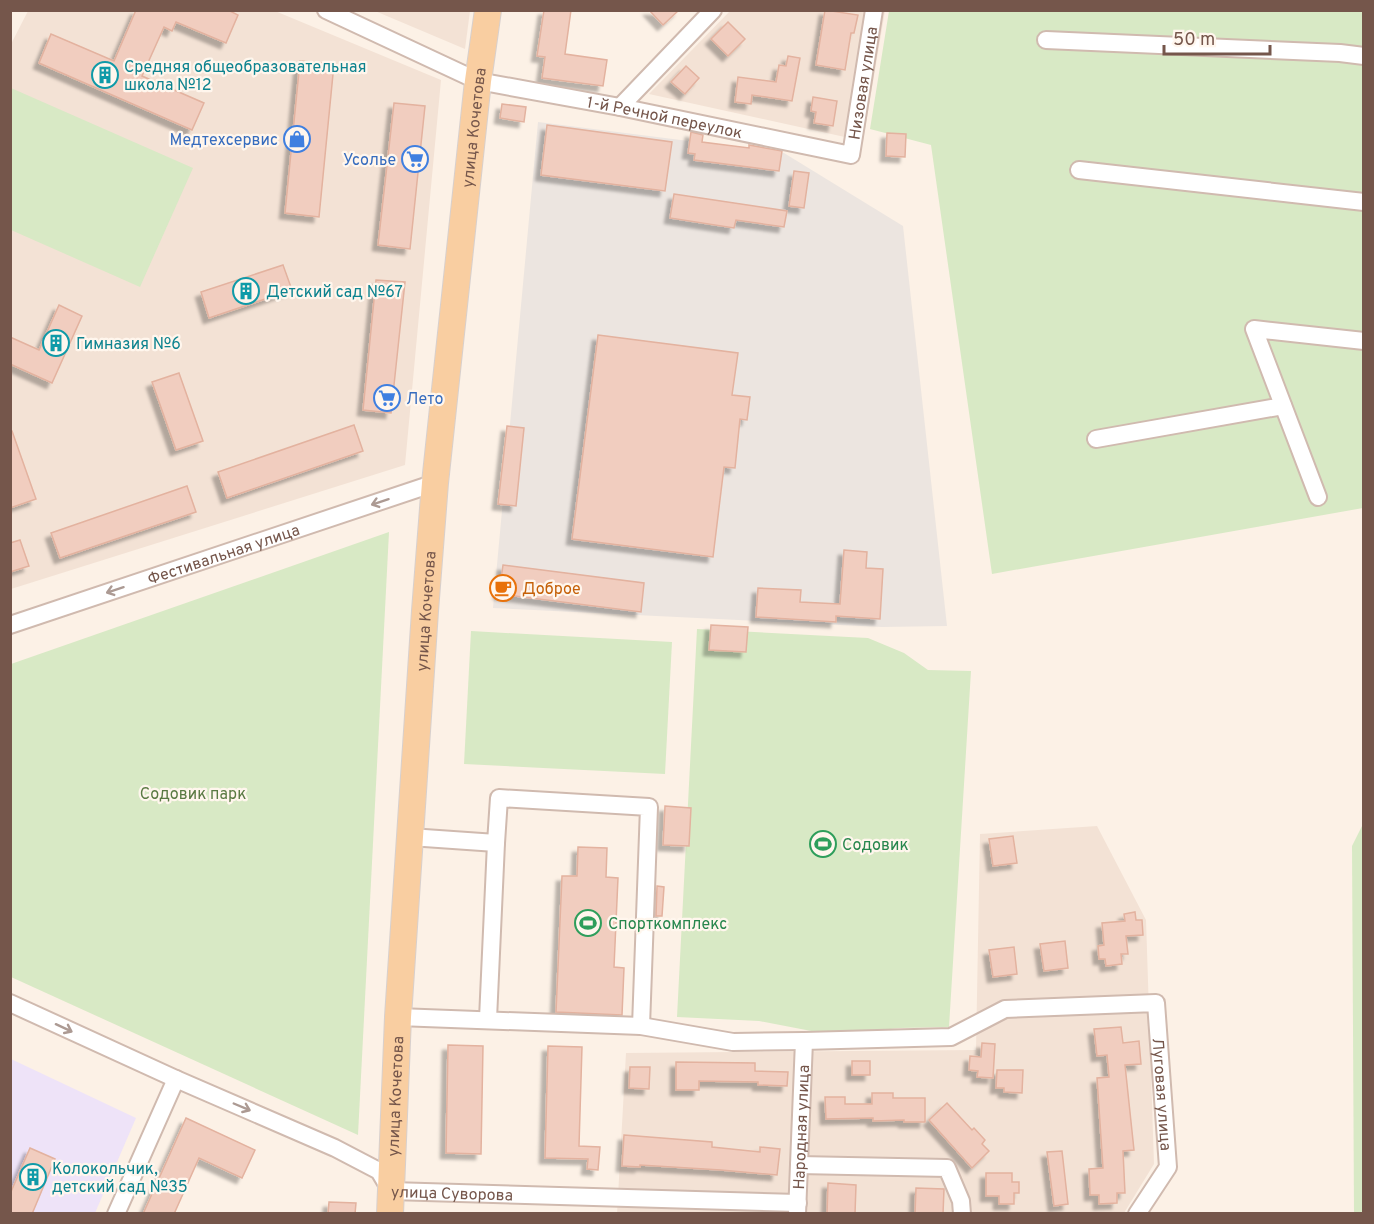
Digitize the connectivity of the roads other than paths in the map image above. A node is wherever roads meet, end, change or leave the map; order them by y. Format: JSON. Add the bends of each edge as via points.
{"nodes":[{"id":1,"x":326,"y":10,"type":"edge"},
{"id":2,"x":488,"y":10,"type":"edge"},
{"id":3,"x":713,"y":10,"type":"edge"},
{"id":4,"x":874,"y":10,"type":"edge"},
{"id":5,"x":1046,"y":40,"type":"dead end"},
{"id":6,"x":1364,"y":56,"type":"edge"},
{"id":7,"x":478,"y":81,"type":"junction"},
{"id":8,"x":620,"y":107,"type":"junction"},
{"id":9,"x":851,"y":155,"type":"joint"},
{"id":10,"x":1079,"y":170,"type":"dead end"},
{"id":11,"x":1364,"y":202,"type":"edge"},
{"id":12,"x":1364,"y":341,"type":"edge"},
{"id":13,"x":1284,"y":406,"type":"junction"},
{"id":14,"x":1096,"y":439,"type":"dead end"},
{"id":15,"x":435,"y":483,"type":"junction"},
{"id":16,"x":1318,"y":497,"type":"dead end"},
{"id":17,"x":10,"y":625,"type":"edge"},
{"id":18,"x":410,"y":837,"type":"junction"},
{"id":19,"x":496,"y":843,"type":"junction"},
{"id":20,"x":10,"y":1003,"type":"edge"},
{"id":21,"x":398,"y":1017,"type":"junction"},
{"id":22,"x":488,"y":1019,"type":"junction"},
{"id":23,"x":641,"y":1026,"type":"junction"},
{"id":24,"x":804,"y":1041,"type":"junction"},
{"id":25,"x":176,"y":1079,"type":"junction"},
{"id":26,"x":799,"y":1165,"type":"junction"},
{"id":27,"x":388,"y":1183,"type":"edge"},
{"id":28,"x":798,"y":1208,"type":"edge"},
{"id":29,"x":116,"y":1214,"type":"edge"},
{"id":30,"x":962,"y":1214,"type":"edge"},
{"id":31,"x":1137,"y":1214,"type":"edge"}],
"edges":[{"from":1,"to":7,"type":"street","name":"1-й Речной переулок"},
{"from":2,"to":7,"type":"main road","name":"улица Кочетова"},
{"from":3,"to":8,"type":"street"},
{"from":4,"to":9,"type":"street","name":"Низовая улица"},
{"from":5,"to":6,"type":"street"},
{"from":7,"to":8,"type":"street","name":"1-й Речной переулок"},
{"from":7,"to":15,"type":"main road","name":"улица Кочетова"},
{"from":8,"to":9,"type":"street","name":"1-й Речной переулок"},
{"from":10,"to":11,"type":"street"},
{"from":12,"to":13,"type":"street","via":[[1254,329]]},
{"from":13,"to":14,"type":"street"},
{"from":13,"to":16,"type":"street"},
{"from":15,"to":17,"type":"street","name":"Фестивальная улица","one_way":true},
{"from":15,"to":18,"type":"main road","name":"улица Кочетова"},
{"from":18,"to":19,"type":"street"},
{"from":18,"to":21,"type":"main road","name":"улица Кочетова"},
{"from":19,"to":22,"type":"street"},
{"from":19,"to":23,"type":"street","via":[[499,798],[649,807]]},
{"from":20,"to":25,"type":"street","name":"улица Суворова","one_way":true},
{"from":21,"to":22,"type":"street"},
{"from":21,"to":27,"type":"main road","name":"улица Кочетова"},
{"from":22,"to":23,"type":"street"},
{"from":23,"to":24,"type":"street","via":[[733,1042]]},
{"from":24,"to":26,"type":"street","name":"Народная улица"},
{"from":24,"to":31,"type":"street","name":"Луговая улица","via":[[951,1036],[1005,1009],[1156,1003],[1168,1167]]},
{"from":25,"to":27,"type":"street","name":"улица Суворова","one_way":true,"via":[[297,1131]]},
{"from":25,"to":29,"type":"street"},
{"from":26,"to":28,"type":"street","name":"Народная улица"},
{"from":26,"to":30,"type":"street","via":[[947,1168],[961,1201]]},
{"from":27,"to":28,"type":"street","name":"улица Суворова"}]}
